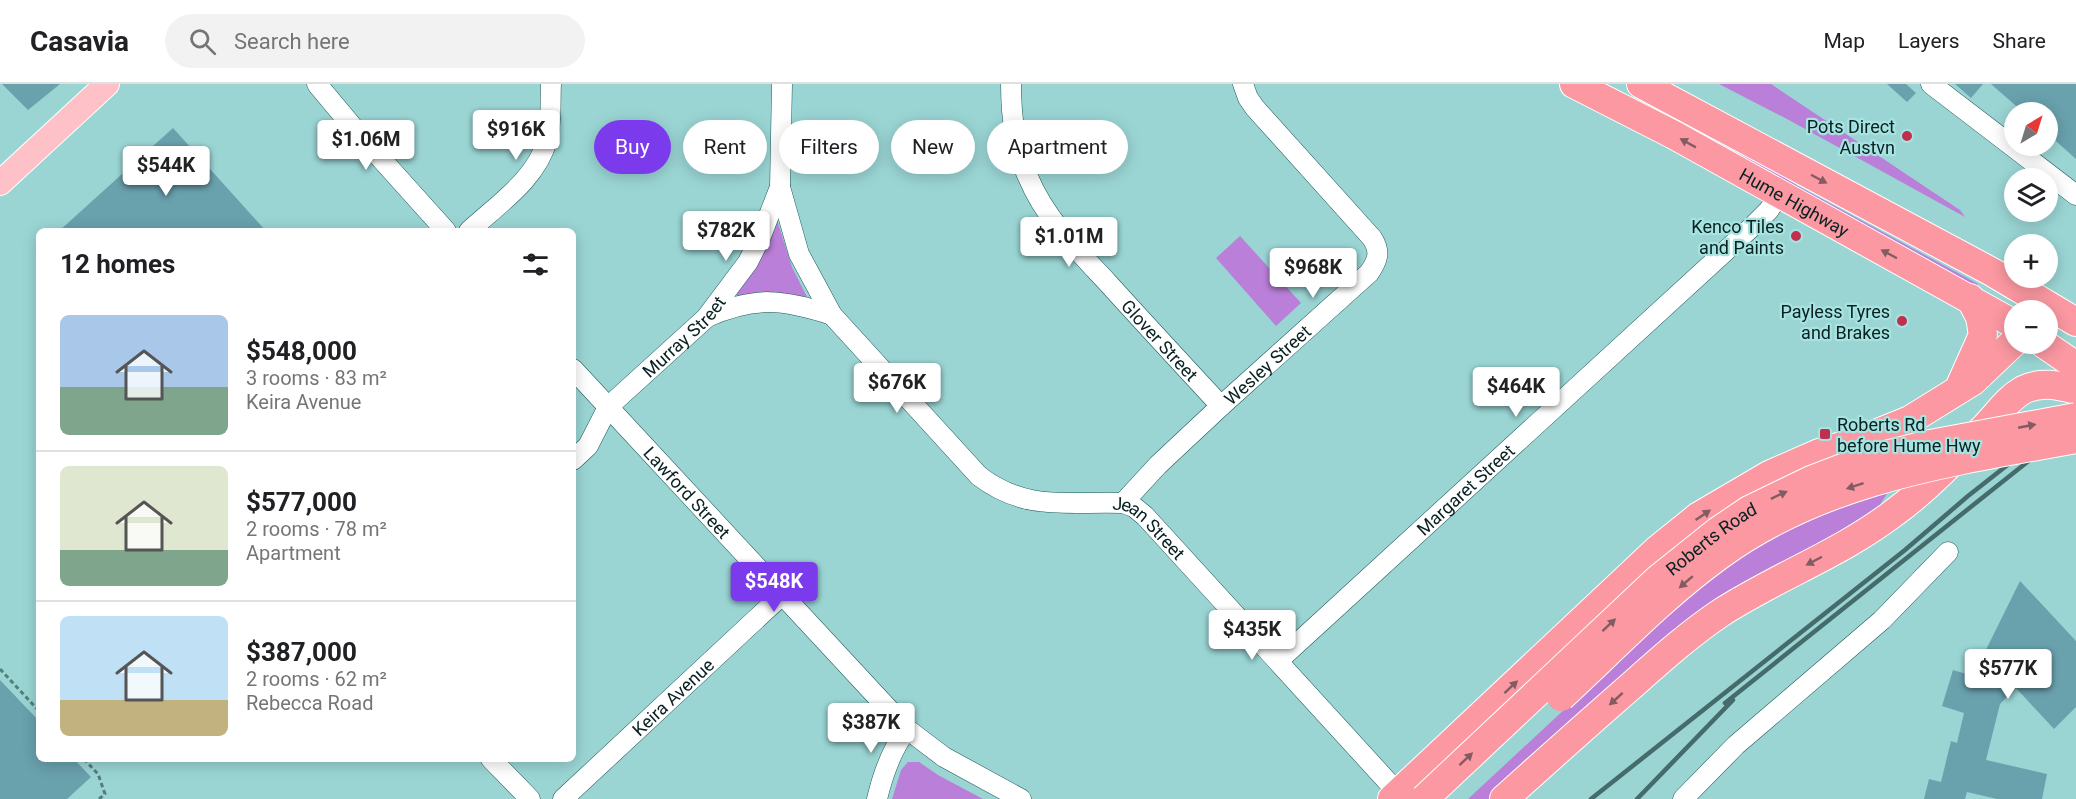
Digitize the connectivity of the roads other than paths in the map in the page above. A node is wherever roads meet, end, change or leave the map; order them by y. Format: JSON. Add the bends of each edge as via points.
{"nodes":[{"id":1,"x":107,"y":84,"type":"edge"},
{"id":2,"x":316,"y":84,"type":"edge"},
{"id":3,"x":551,"y":84,"type":"edge"},
{"id":4,"x":782,"y":84,"type":"edge"},
{"id":5,"x":1011,"y":84,"type":"edge"},
{"id":6,"x":1243,"y":84,"type":"edge"},
{"id":7,"x":1641,"y":84,"type":"edge"},
{"id":8,"x":1931,"y":84,"type":"edge"},
{"id":9,"x":1585,"y":86,"type":"edge"},
{"id":10,"x":0,"y":183,"type":"edge"},
{"id":11,"x":780,"y":187,"type":"junction"},
{"id":12,"x":1779,"y":194,"type":"junction"},
{"id":13,"x":2076,"y":195,"type":"edge"},
{"id":14,"x":443,"y":228,"type":"edge"},
{"id":15,"x":472,"y":228,"type":"edge"},
{"id":16,"x":1970,"y":298,"type":"junction"},
{"id":17,"x":2030,"y":300,"type":"edge"},
{"id":18,"x":2058,"y":314,"type":"edge"},
{"id":19,"x":832,"y":315,"type":"junction"},
{"id":20,"x":706,"y":318,"type":"junction"},
{"id":21,"x":2004,"y":318,"type":"edge"},
{"id":22,"x":2076,"y":322,"type":"edge"},
{"id":23,"x":2004,"y":351,"type":"edge"},
{"id":24,"x":2020,"y":354,"type":"edge"},
{"id":25,"x":2058,"y":354,"type":"edge"},
{"id":26,"x":2076,"y":366,"type":"edge"},
{"id":27,"x":576,"y":372,"type":"edge"},
{"id":28,"x":2076,"y":390,"type":"edge"},
{"id":29,"x":1958,"y":392,"type":"junction"},
{"id":30,"x":2006,"y":403,"type":"junction"},
{"id":31,"x":1221,"y":406,"type":"junction"},
{"id":32,"x":608,"y":407,"type":"junction"},
{"id":33,"x":2076,"y":417,"type":"edge"},
{"id":34,"x":2076,"y":438,"type":"edge"},
{"id":35,"x":1863,"y":439,"type":"junction"},
{"id":36,"x":576,"y":457,"type":"edge"},
{"id":37,"x":1123,"y":503,"type":"junction"},
{"id":38,"x":1865,"y":532,"type":"junction"},
{"id":39,"x":1948,"y":552,"type":"dead end"},
{"id":40,"x":782,"y":595,"type":"junction"},
{"id":41,"x":1278,"y":661,"type":"junction"},
{"id":42,"x":907,"y":729,"type":"junction"},
{"id":43,"x":494,"y":762,"type":"edge"},
{"id":44,"x":1405,"y":797,"type":"edge"},
{"id":45,"x":530,"y":799,"type":"edge"},
{"id":46,"x":563,"y":799,"type":"edge"},
{"id":47,"x":877,"y":799,"type":"edge"},
{"id":48,"x":1021,"y":799,"type":"edge"},
{"id":49,"x":1452,"y":799,"type":"edge"},
{"id":50,"x":1504,"y":799,"type":"edge"},
{"id":51,"x":1683,"y":799,"type":"edge"}],
"edges":[{"from":1,"to":10,"type":"main road"},
{"from":2,"to":14,"type":"street"},
{"from":3,"to":15,"type":"street","via":[[549,129],[540,158],[526,179]]},
{"from":4,"to":11,"type":"street","name":"Murray Street"},
{"from":5,"to":31,"type":"street","name":"Glover Street","via":[[1019,150],[1043,207]]},
{"from":6,"to":31,"type":"street","name":"Wesley Street","via":[[1255,108],[1372,238],[1378,258],[1369,273]]},
{"from":7,"to":17,"type":"highway","name":"Hume Highway","one_way":true,"via":[[1982,266]]},
{"from":8,"to":13,"type":"street"},
{"from":12,"to":9,"type":"highway","name":"Hume Highway","one_way":true},
{"from":11,"to":19,"type":"street","name":"Jean Street","via":[[799,254]]},
{"from":11,"to":20,"type":"street","name":"Murray Street","via":[[748,262]]},
{"from":16,"to":12,"type":"highway","name":"Hume Highway","one_way":true},
{"from":12,"to":41,"type":"street","name":"Margaret Street","via":[[1755,224]]},
{"from":16,"to":21,"type":"highway","name":"Hume Highway"},
{"from":16,"to":29,"type":"highway","via":[[1980,317],[1983,335]]},
{"from":18,"to":22,"type":"highway","name":"Hume Highway"},
{"from":19,"to":20,"type":"street","via":[[783,302],[761,301],[727,308]]},
{"from":19,"to":37,"type":"street","name":"Jean Street","via":[[992,487],[1023,500]]},
{"from":20,"to":32,"type":"street","name":"Murray Street"},
{"from":23,"to":29,"type":"highway"},
{"from":24,"to":30,"type":"highway"},
{"from":25,"to":26,"type":"highway"},
{"from":27,"to":32,"type":"street","name":"Lawford Street"},
{"from":28,"to":30,"type":"highway","via":[[2055,384],[2033,386]]},
{"from":29,"to":35,"type":"highway","via":[[1910,420]]},
{"from":30,"to":38,"type":"highway","via":[[1934,480]]},
{"from":31,"to":37,"type":"street","name":"Wesley Street"},
{"from":32,"to":36,"type":"street","via":[[588,446]]},
{"from":32,"to":40,"type":"street","name":"Lawford Street"},
{"from":44,"to":33,"type":"highway","name":"Roberts Road","one_way":true,"bridge":true,"via":[[1658,579],[1749,510],[1858,462],[1925,445]]},
{"from":34,"to":49,"type":"highway","name":"Roberts Road","one_way":true,"bridge":true,"via":[[1861,484],[1800,508],[1755,532],[1688,580]]},
{"from":35,"to":38,"type":"highway","via":[[1889,444],[1897,450],[1904,465],[1899,490]]},
{"from":44,"to":35,"type":"highway","one_way":true,"via":[[1607,596],[1680,531],[1769,475]]},
{"from":37,"to":41,"type":"street","name":"Jean Street","via":[[1145,516]]},
{"from":38,"to":50,"type":"highway","one_way":true,"via":[[1698,628]]},
{"from":39,"to":51,"type":"street","via":[[1882,620],[1736,745]]},
{"from":40,"to":42,"type":"street","name":"Lawford Street"},
{"from":40,"to":46,"type":"street","name":"Keira Avenue"},
{"from":41,"to":44,"type":"street","name":"Jean Street"},
{"from":42,"to":47,"type":"street","via":[[888,762]]},
{"from":42,"to":48,"type":"street","name":"Lawford Street","via":[[944,757]]},
{"from":43,"to":45,"type":"street"}]}
